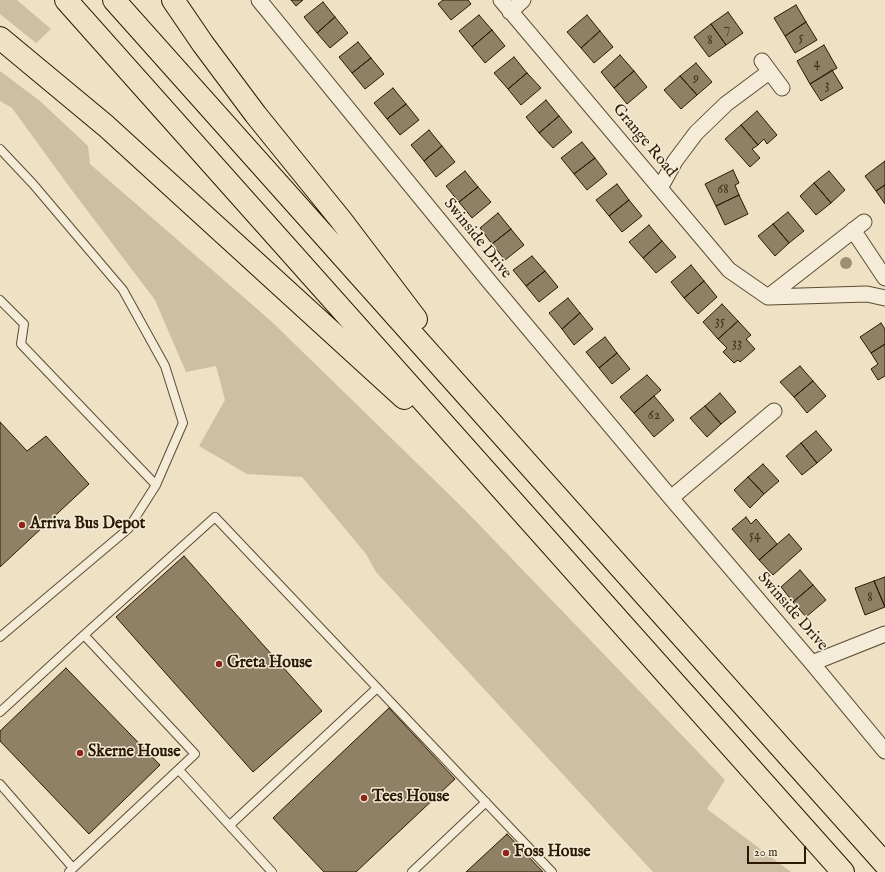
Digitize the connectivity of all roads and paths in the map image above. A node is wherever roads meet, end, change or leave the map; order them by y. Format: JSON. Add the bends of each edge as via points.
{"nodes":[{"id":1,"x":66,"y":0,"type":"edge"},
{"id":2,"x":114,"y":0,"type":"edge"},
{"id":3,"x":174,"y":0,"type":"edge"},
{"id":4,"x":259,"y":0,"type":"edge"},
{"id":5,"x":523,"y":0,"type":"edge"},
{"id":6,"x":506,"y":6,"type":"edge"},
{"id":7,"x":0,"y":38,"type":"edge"},
{"id":8,"x":782,"y":88,"type":"dead end"},
{"id":9,"x":0,"y":149,"type":"edge"},
{"id":10,"x":660,"y":188,"type":"junction"},
{"id":11,"x":885,"y":278,"type":"edge"},
{"id":12,"x":768,"y":297,"type":"junction"},
{"id":13,"x":885,"y":298,"type":"edge"},
{"id":14,"x":0,"y":300,"type":"edge"},
{"id":15,"x":774,"y":411,"type":"dead end"},
{"id":16,"x":518,"y":453,"type":"junction"},
{"id":17,"x":491,"y":477,"type":"junction"},
{"id":18,"x":156,"y":485,"type":"junction"},
{"id":19,"x":671,"y":498,"type":"junction"},
{"id":20,"x":885,"y":634,"type":"edge"},
{"id":21,"x":84,"y":635,"type":"junction"},
{"id":22,"x":0,"y":637,"type":"edge"},
{"id":23,"x":812,"y":662,"type":"junction"},
{"id":24,"x":377,"y":688,"type":"junction"},
{"id":25,"x":0,"y":712,"type":"edge"},
{"id":26,"x":885,"y":751,"type":"edge"},
{"id":27,"x":179,"y":770,"type":"junction"},
{"id":28,"x":0,"y":784,"type":"edge"},
{"id":29,"x":486,"y":802,"type":"junction"},
{"id":30,"x":230,"y":825,"type":"junction"},
{"id":31,"x":885,"y":864,"type":"edge"},
{"id":32,"x":71,"y":870,"type":"edge"},
{"id":33,"x":272,"y":872,"type":"edge"},
{"id":34,"x":412,"y":872,"type":"edge"},
{"id":35,"x":552,"y":872,"type":"edge"},
{"id":36,"x":843,"y":872,"type":"edge"}],
"edges":[{"from":1,"to":17,"type":"highway"},
{"from":2,"to":16,"type":"highway"},
{"from":3,"to":16,"type":"highway","via":[[256,115],[341,220]]},
{"from":4,"to":19,"type":"street","name":"Swinside Drive","via":[[488,280]]},
{"from":5,"to":6,"type":"street"},
{"from":6,"to":10,"type":"street","name":"Grange Road"},
{"from":7,"to":17,"type":"highway","via":[[106,126]]},
{"from":8,"to":10,"type":"street","via":[[766,66],[696,133],[675,161]]},
{"from":9,"to":18,"type":"lane","via":[[123,290],[165,366],[183,423]]},
{"from":10,"to":12,"type":"street","name":"Grange Road","via":[[729,270]]},
{"from":11,"to":12,"type":"street","via":[[858,226]]},
{"from":12,"to":13,"type":"street","via":[[866,294]]},
{"from":14,"to":18,"type":"lane","via":[[24,324],[21,344]]},
{"from":15,"to":19,"type":"street"},
{"from":16,"to":31,"type":"highway"},
{"from":17,"to":36,"type":"highway"},
{"from":18,"to":22,"type":"lane","via":[[128,529]]},
{"from":19,"to":23,"type":"street","name":"Swinside Drive"},
{"from":20,"to":23,"type":"street"},
{"from":21,"to":24,"type":"lane","via":[[215,517]]},
{"from":21,"to":25,"type":"lane"},
{"from":21,"to":27,"type":"lane","via":[[195,754]]},
{"from":23,"to":26,"type":"street","name":"Swinside Drive"},
{"from":24,"to":29,"type":"lane"},
{"from":24,"to":30,"type":"lane"},
{"from":27,"to":30,"type":"lane"},
{"from":27,"to":32,"type":"lane"},
{"from":28,"to":32,"type":"lane"},
{"from":29,"to":34,"type":"lane"},
{"from":29,"to":35,"type":"lane"},
{"from":30,"to":33,"type":"lane"}]}
